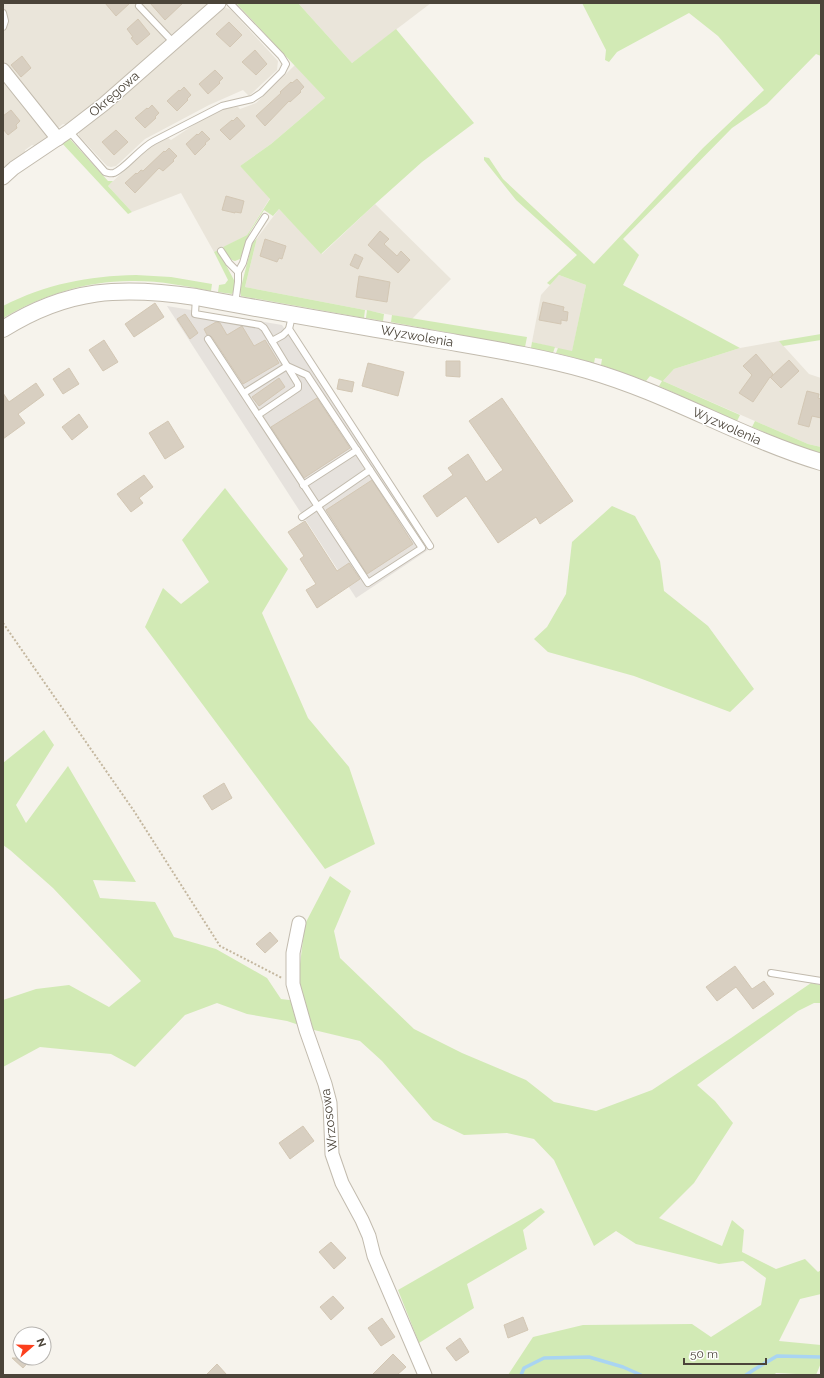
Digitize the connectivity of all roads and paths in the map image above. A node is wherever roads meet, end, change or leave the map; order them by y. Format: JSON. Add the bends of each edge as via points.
{"nodes":[{"id":1,"x":219,"y":3,"type":"edge"},
{"id":2,"x":230,"y":3,"type":"edge"},
{"id":3,"x":139,"y":6,"type":"dead end"},
{"id":4,"x":3,"y":13,"type":"edge"},
{"id":5,"x":3,"y":27,"type":"edge"},
{"id":6,"x":173,"y":42,"type":"junction"},
{"id":7,"x":3,"y":70,"type":"edge"},
{"id":8,"x":69,"y":131,"type":"junction"},
{"id":9,"x":58,"y":139,"type":"junction"},
{"id":10,"x":3,"y":178,"type":"edge"},
{"id":11,"x":265,"y":217,"type":"dead end"},
{"id":12,"x":221,"y":251,"type":"dead end"},
{"id":13,"x":238,"y":272,"type":"junction"},
{"id":14,"x":196,"y":297,"type":"junction"},
{"id":15,"x":235,"y":304,"type":"junction"},
{"id":16,"x":291,"y":322,"type":"junction"},
{"id":17,"x":3,"y":329,"type":"edge"},
{"id":18,"x":208,"y":339,"type":"dead end"},
{"id":19,"x":272,"y":341,"type":"junction"},
{"id":20,"x":287,"y":366,"type":"junction"},
{"id":21,"x":244,"y":394,"type":"junction"},
{"id":22,"x":258,"y":415,"type":"junction"},
{"id":23,"x":357,"y":450,"type":"junction"},
{"id":24,"x":821,"y":462,"type":"edge"},
{"id":25,"x":370,"y":470,"type":"junction"},
{"id":26,"x":303,"y":485,"type":"junction"},
{"id":27,"x":317,"y":507,"type":"junction"},
{"id":28,"x":302,"y":517,"type":"dead end"},
{"id":29,"x":430,"y":546,"type":"dead end"},
{"id":30,"x":3,"y":623,"type":"edge"},
{"id":31,"x":299,"y":923,"type":"dead end"},
{"id":32,"x":771,"y":973,"type":"dead end"},
{"id":33,"x":821,"y":981,"type":"edge"},
{"id":34,"x":293,"y":984,"type":"junction"},
{"id":35,"x":425,"y":1375,"type":"edge"}],
"edges":[{"from":1,"to":6,"type":"street","name":"Okręgowa"},
{"from":2,"to":8,"type":"lane","via":[[286,64],[282,72],[257,96],[246,102],[222,106],[154,141],[120,170],[112,173],[105,172]]},
{"from":3,"to":6,"type":"lane"},
{"from":4,"to":5,"type":"lane"},
{"from":6,"to":8,"type":"street","name":"Okręgowa","via":[[104,104]]},
{"from":7,"to":9,"type":"street"},
{"from":8,"to":9,"type":"street","name":"Okręgowa"},
{"from":9,"to":10,"type":"street","name":"Okręgowa"},
{"from":11,"to":13,"type":"lane","via":[[249,242]]},
{"from":12,"to":13,"type":"lane"},
{"from":13,"to":15,"type":"lane"},
{"from":14,"to":15,"type":"street","name":"Wyzwolenia"},
{"from":14,"to":17,"type":"street","name":"Wyzwolenia","via":[[133,290],[96,293],[50,305]]},
{"from":14,"to":19,"type":"lane","via":[[194,314],[260,325]]},
{"from":15,"to":16,"type":"street","name":"Wyzwolenia"},
{"from":16,"to":19,"type":"lane","via":[[283,335]]},
{"from":16,"to":24,"type":"street","name":"Wyzwolenia","via":[[549,360],[640,388],[771,445]]},
{"from":16,"to":29,"type":"lane"},
{"from":18,"to":21,"type":"lane"},
{"from":19,"to":20,"type":"lane"},
{"from":20,"to":21,"type":"lane"},
{"from":20,"to":22,"type":"lane","via":[[298,388]]},
{"from":20,"to":23,"type":"lane","via":[[307,375]]},
{"from":21,"to":22,"type":"lane"},
{"from":22,"to":26,"type":"lane"},
{"from":23,"to":25,"type":"lane"},
{"from":23,"to":26,"type":"lane"},
{"from":25,"to":27,"type":"lane"},
{"from":25,"to":27,"type":"lane","via":[[422,548],[368,583]]},
{"from":26,"to":27,"type":"lane"},
{"from":27,"to":28,"type":"lane"},
{"from":30,"to":34,"type":"path","via":[[134,811],[220,946]]},
{"from":31,"to":34,"type":"street","name":"Wrzosowa","via":[[293,953]]},
{"from":32,"to":33,"type":"lane"},
{"from":34,"to":35,"type":"street","name":"Wrzosowa","via":[[330,1103],[332,1154],[342,1184],[369,1236],[374,1256]]}]}
